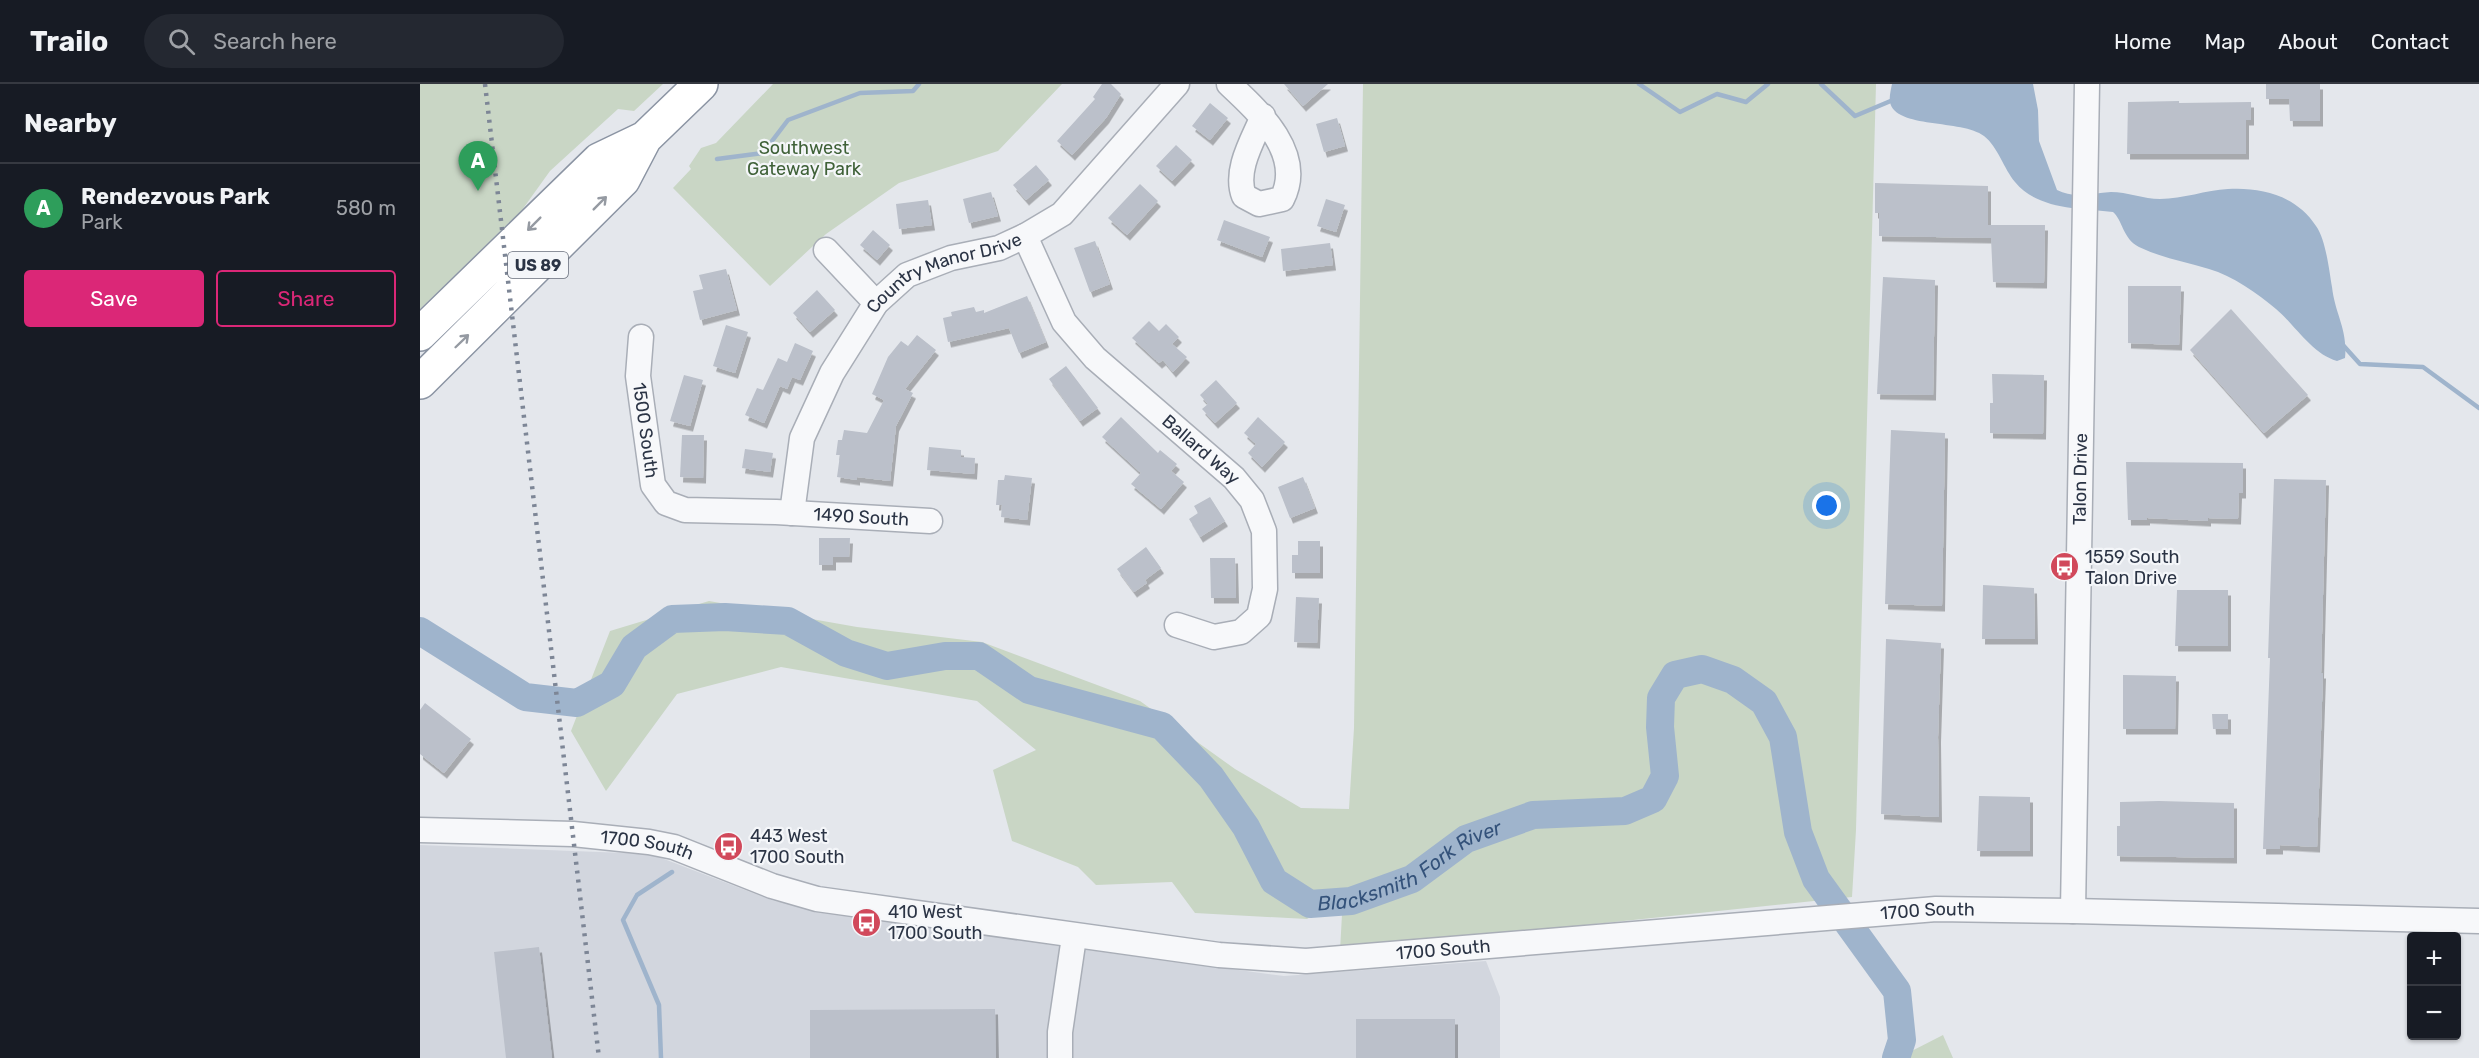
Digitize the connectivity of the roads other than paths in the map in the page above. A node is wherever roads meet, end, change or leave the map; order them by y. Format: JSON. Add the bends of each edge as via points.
{"nodes":[{"id":1,"x":701,"y":84,"type":"edge"},
{"id":2,"x":1177,"y":84,"type":"edge"},
{"id":3,"x":1229,"y":84,"type":"edge"},
{"id":4,"x":2087,"y":84,"type":"edge"},
{"id":5,"x":1263,"y":116,"type":"junction"},
{"id":6,"x":645,"y":138,"type":"junction"},
{"id":7,"x":1244,"y":160,"type":"junction"},
{"id":8,"x":1286,"y":161,"type":"junction"},
{"id":9,"x":1025,"y":236,"type":"junction"},
{"id":10,"x":826,"y":250,"type":"dead end"},
{"id":11,"x":876,"y":303,"type":"junction"},
{"id":12,"x":420,"y":334,"type":"edge"},
{"id":13,"x":641,"y":337,"type":"dead end"},
{"id":14,"x":420,"y":382,"type":"edge"},
{"id":15,"x":792,"y":513,"type":"junction"},
{"id":16,"x":930,"y":521,"type":"dead end"},
{"id":17,"x":1177,"y":625,"type":"dead end"},
{"id":18,"x":420,"y":830,"type":"edge"},
{"id":19,"x":2073,"y":911,"type":"junction"},
{"id":20,"x":2479,"y":921,"type":"edge"},
{"id":21,"x":1074,"y":936,"type":"junction"},
{"id":22,"x":1060,"y":1058,"type":"edge"}],
"edges":[{"from":1,"to":6,"type":"highway","number":"US 89"},
{"from":2,"to":9,"type":"street","name":"Country Manor Drive","via":[[1062,213]]},
{"from":3,"to":5,"type":"street"},
{"from":4,"to":19,"type":"street","name":"Talon Drive"},
{"from":5,"to":7,"type":"street"},
{"from":5,"to":8,"type":"street"},
{"from":6,"to":12,"type":"highway","number":"US 89","one_way":true,"via":[[599,160]]},
{"from":14,"to":6,"type":"highway","number":"US 89","one_way":true,"via":[[623,180]]},
{"from":7,"to":8,"type":"street"},
{"from":7,"to":8,"type":"street","via":[[1239,185],[1244,196],[1259,204],[1282,200],[1288,187]]},
{"from":9,"to":11,"type":"street","name":"Country Manor Drive","via":[[999,248],[951,258],[907,275]]},
{"from":9,"to":17,"type":"street","name":"Ballard Way","via":[[1064,322],[1095,358],[1234,478],[1252,500],[1264,531],[1265,589],[1259,616],[1241,632],[1214,636]]},
{"from":10,"to":11,"type":"street"},
{"from":11,"to":15,"type":"street","name":"Country Manor Drive","via":[[832,373],[802,438]]},
{"from":13,"to":15,"type":"street","name":"1500 South","via":[[638,376],[653,485],[666,503],[685,510]]},
{"from":15,"to":16,"type":"street","name":"1490 South"},
{"from":18,"to":21,"type":"street","name":"1700 South","via":[[573,834],[649,842],[675,847],[772,886],[817,899]]},
{"from":19,"to":20,"type":"street","name":"1700 South"},
{"from":19,"to":21,"type":"street","name":"1700 South","via":[[1936,909],[1306,961],[1220,955]]},
{"from":21,"to":22,"type":"street"}]}
